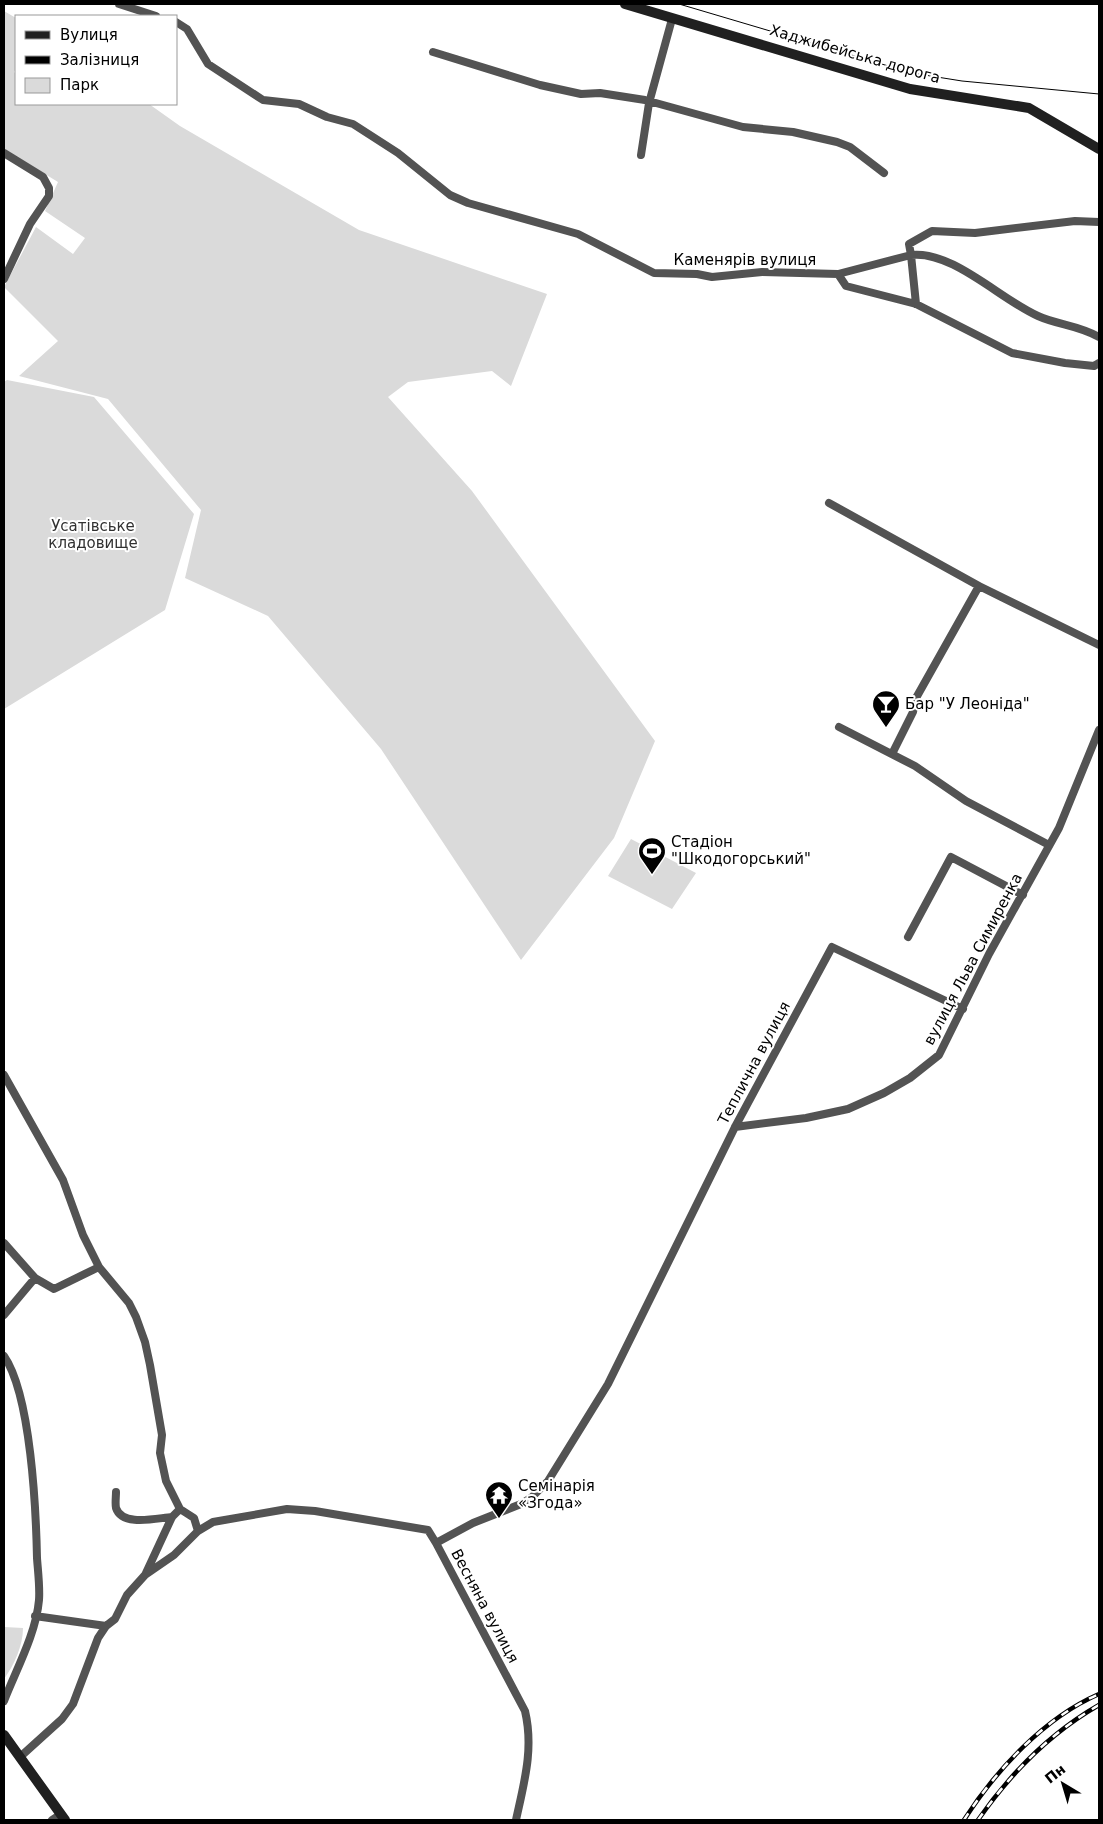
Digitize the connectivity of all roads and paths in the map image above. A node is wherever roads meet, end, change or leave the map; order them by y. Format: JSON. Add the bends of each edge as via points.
{"nodes":[{"id":1,"x":119,"y":4,"type":"edge"},
{"id":2,"x":625,"y":4,"type":"edge"},
{"id":3,"x":153,"y":15,"type":"edge"},
{"id":4,"x":672,"y":18,"type":"junction"},
{"id":5,"x":178,"y":23,"type":"edge"},
{"id":6,"x":433,"y":52,"type":"dead end"},
{"id":7,"x":650,"y":103,"type":"junction"},
{"id":8,"x":1099,"y":149,"type":"edge"},
{"id":9,"x":4,"y":153,"type":"edge"},
{"id":10,"x":641,"y":155,"type":"dead end"},
{"id":11,"x":884,"y":174,"type":"dead end"},
{"id":12,"x":1099,"y":222,"type":"edge"},
{"id":13,"x":911,"y":254,"type":"junction"},
{"id":14,"x":838,"y":274,"type":"junction"},
{"id":15,"x":4,"y":279,"type":"edge"},
{"id":16,"x":916,"y":304,"type":"junction"},
{"id":17,"x":1099,"y":337,"type":"edge"},
{"id":18,"x":1099,"y":363,"type":"edge"},
{"id":19,"x":829,"y":503,"type":"dead end"},
{"id":20,"x":980,"y":586,"type":"junction"},
{"id":21,"x":1099,"y":645,"type":"edge"},
{"id":22,"x":839,"y":727,"type":"dead end"},
{"id":23,"x":1099,"y":730,"type":"edge"},
{"id":24,"x":892,"y":754,"type":"junction"},
{"id":25,"x":1049,"y":845,"type":"junction"},
{"id":26,"x":1023,"y":895,"type":"junction"},
{"id":27,"x":908,"y":937,"type":"dead end"},
{"id":28,"x":963,"y":1009,"type":"junction"},
{"id":29,"x":4,"y":1075,"type":"edge"},
{"id":30,"x":735,"y":1128,"type":"junction"},
{"id":31,"x":4,"y":1243,"type":"edge"},
{"id":32,"x":99,"y":1267,"type":"junction"},
{"id":33,"x":35,"y":1278,"type":"junction"},
{"id":34,"x":4,"y":1316,"type":"edge"},
{"id":35,"x":4,"y":1356,"type":"edge"},
{"id":36,"x":7,"y":1364,"type":"edge"},
{"id":37,"x":618,"y":1366,"type":"joint"},
{"id":38,"x":116,"y":1492,"type":"dead end"},
{"id":39,"x":180,"y":1509,"type":"junction"},
{"id":40,"x":172,"y":1517,"type":"junction"},
{"id":41,"x":194,"y":1518,"type":"junction"},
{"id":42,"x":213,"y":1522,"type":"junction"},
{"id":43,"x":198,"y":1531,"type":"junction"},
{"id":44,"x":436,"y":1543,"type":"junction"},
{"id":45,"x":145,"y":1575,"type":"junction"},
{"id":46,"x":35,"y":1616,"type":"junction"},
{"id":47,"x":106,"y":1626,"type":"junction"},
{"id":48,"x":4,"y":1701,"type":"edge"},
{"id":49,"x":4,"y":1735,"type":"edge"},
{"id":50,"x":20,"y":1758,"type":"junction"},
{"id":51,"x":59,"y":1818,"type":"edge"},
{"id":52,"x":516,"y":1820,"type":"edge"}],
"edges":[{"from":1,"to":3,"type":"street"},
{"from":2,"to":4,"type":"street","name":"Хаджибейська дорога"},
{"from":4,"to":7,"type":"street"},
{"from":4,"to":8,"type":"street","name":"Хаджибейська дорога","via":[[910,89],[1029,108]]},
{"from":5,"to":14,"type":"street","name":"Каменярів вулиця","via":[[187,28],[208,64],[263,100],[299,104],[327,118],[353,124],[398,153],[450,195],[468,203],[578,234],[654,273],[712,277],[762,272]]},
{"from":6,"to":7,"type":"street","via":[[540,85]]},
{"from":7,"to":10,"type":"street"},
{"from":7,"to":11,"type":"street","via":[[743,127],[793,132],[837,142],[850,147]]},
{"from":9,"to":15,"type":"street","via":[[46,181],[49,188],[49,196],[30,224]]},
{"from":12,"to":13,"type":"street","via":[[1075,221],[975,233],[932,231],[909,244]]},
{"from":13,"to":14,"type":"street"},
{"from":13,"to":16,"type":"street"},
{"from":13,"to":17,"type":"street","via":[[922,253],[942,259],[1038,316],[1083,328]]},
{"from":14,"to":16,"type":"street","name":"Каменярів вулиця","via":[[846,286]]},
{"from":16,"to":18,"type":"street","name":"Каменярів вулиця","via":[[1012,352],[1065,363],[1094,366]]},
{"from":19,"to":20,"type":"street"},
{"from":20,"to":21,"type":"street"},
{"from":20,"to":24,"type":"street","via":[[916,698],[913,712]]},
{"from":22,"to":24,"type":"street"},
{"from":23,"to":25,"type":"street","name":"вулиця Льва Симиренка"},
{"from":24,"to":25,"type":"street","via":[[966,801]]},
{"from":25,"to":26,"type":"street","name":"вулиця Льва Симиренка"},
{"from":26,"to":27,"type":"street","via":[[951,857]]},
{"from":26,"to":28,"type":"street","name":"вулиця Льва Симиренка","via":[[989,954]]},
{"from":28,"to":30,"type":"street","name":"вулиця Льва Симиренка","via":[[939,1055],[884,1094],[848,1109]]},
{"from":28,"to":30,"type":"street","name":"Теплична вулиця","via":[[832,947]]},
{"from":29,"to":32,"type":"street","via":[[63,1180]]},
{"from":30,"to":37,"type":"street","name":"Теплична вулиця"},
{"from":31,"to":33,"type":"street"},
{"from":32,"to":33,"type":"street","via":[[54,1289]]},
{"from":32,"to":39,"type":"street","via":[[129,1303],[145,1342],[162,1435],[162,1466]]},
{"from":33,"to":34,"type":"street"},
{"from":35,"to":36,"type":"street"},
{"from":36,"to":46,"type":"street","via":[[18,1390],[27,1435],[36,1510],[39,1601]]},
{"from":37,"to":44,"type":"street","name":"Весняна вулиця","via":[[548,1481],[532,1497]]},
{"from":38,"to":40,"type":"street","via":[[116,1508],[124,1517],[136,1520]]},
{"from":39,"to":40,"type":"street"},
{"from":39,"to":41,"type":"street"},
{"from":40,"to":45,"type":"street"},
{"from":41,"to":42,"type":"street"},
{"from":41,"to":43,"type":"street"},
{"from":42,"to":43,"type":"street"},
{"from":42,"to":44,"type":"street","via":[[287,1509],[315,1511],[428,1530]]},
{"from":43,"to":45,"type":"street","via":[[174,1555]]},
{"from":44,"to":52,"type":"street","name":"Весняна вулиця","via":[[525,1711],[529,1730],[528,1761]]},
{"from":45,"to":47,"type":"street","via":[[127,1595],[115,1619]]},
{"from":46,"to":47,"type":"street"},
{"from":46,"to":48,"type":"street"},
{"from":47,"to":50,"type":"street","via":[[98,1638],[73,1704],[62,1719]]},
{"from":49,"to":50,"type":"street"},
{"from":50,"to":51,"type":"street"}]}
